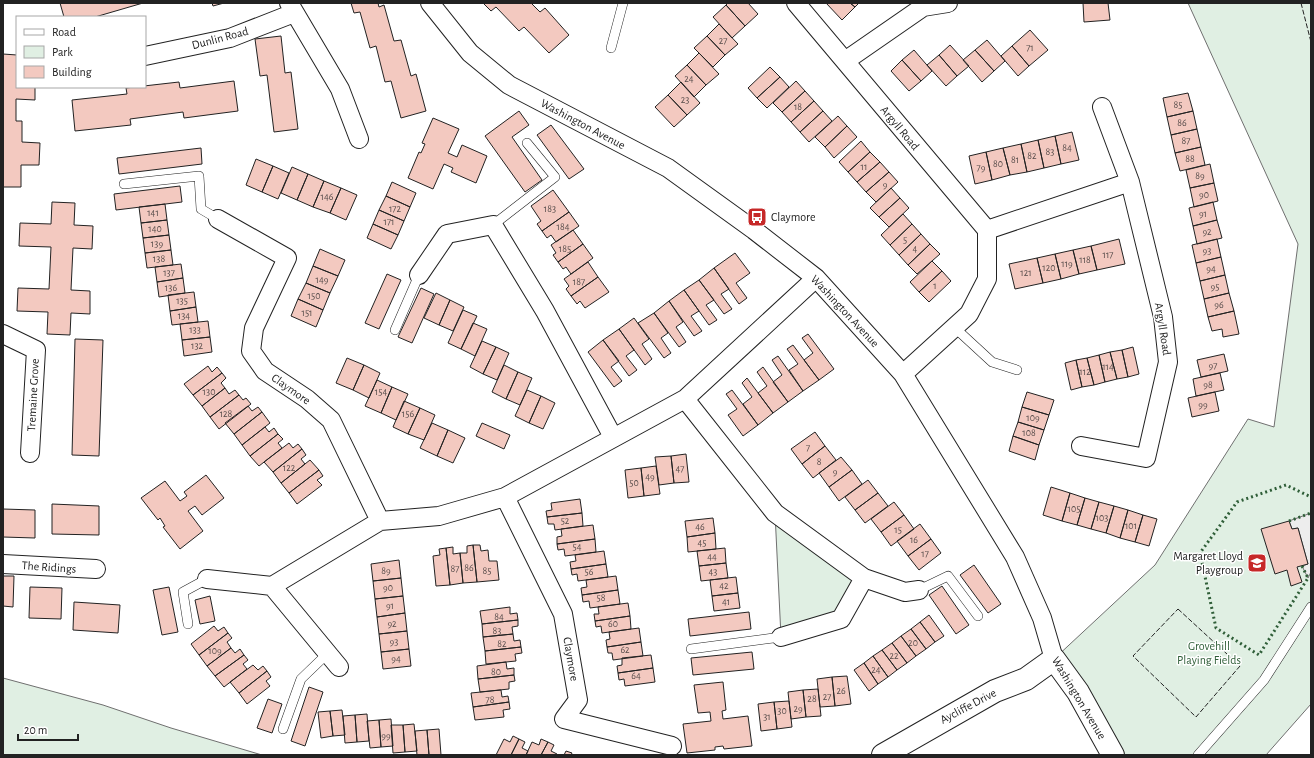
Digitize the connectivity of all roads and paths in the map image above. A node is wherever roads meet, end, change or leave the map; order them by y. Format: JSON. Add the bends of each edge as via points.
{"nodes":[{"id":1,"x":430,"y":3,"type":"edge"},
{"id":2,"x":623,"y":3,"type":"edge"},
{"id":3,"x":796,"y":3,"type":"edge"},
{"id":4,"x":948,"y":3,"type":"edge"},
{"id":5,"x":291,"y":8,"type":"edge"},
{"id":6,"x":611,"y":48,"type":"dead end"},
{"id":7,"x":146,"y":56,"type":"edge"},
{"id":8,"x":845,"y":62,"type":"junction"},
{"id":9,"x":1102,"y":108,"type":"dead end"},
{"id":10,"x":359,"y":138,"type":"dead end"},
{"id":11,"x":528,"y":143,"type":"dead end"},
{"id":12,"x":1130,"y":182,"type":"junction"},
{"id":13,"x":124,"y":184,"type":"dead end"},
{"id":14,"x":218,"y":219,"type":"joint"},
{"id":15,"x":493,"y":225,"type":"junction"},
{"id":16,"x":987,"y":230,"type":"junction"},
{"id":17,"x":418,"y":275,"type":"joint"},
{"id":18,"x":816,"y":278,"type":"junction"},
{"id":19,"x":954,"y":327,"type":"junction"},
{"id":20,"x":394,"y":330,"type":"dead end"},
{"id":21,"x":3,"y":334,"type":"edge"},
{"id":22,"x":1017,"y":370,"type":"dead end"},
{"id":23,"x":903,"y":374,"type":"junction"},
{"id":24,"x":685,"y":399,"type":"junction"},
{"id":25,"x":613,"y":438,"type":"junction"},
{"id":26,"x":1081,"y":446,"type":"dead end"},
{"id":27,"x":30,"y":453,"type":"dead end"},
{"id":28,"x":505,"y":496,"type":"junction"},
{"id":29,"x":380,"y":521,"type":"junction"},
{"id":30,"x":3,"y":564,"type":"edge"},
{"id":31,"x":96,"y":569,"type":"dead end"},
{"id":32,"x":864,"y":578,"type":"junction"},
{"id":33,"x":207,"y":579,"type":"joint"},
{"id":34,"x":272,"y":586,"type":"junction"},
{"id":35,"x":919,"y":590,"type":"joint"},
{"id":36,"x":1311,"y":606,"type":"edge"},
{"id":37,"x":978,"y":616,"type":"dead end"},
{"id":38,"x":188,"y":624,"type":"dead end"},
{"id":39,"x":781,"y":637,"type":"joint"},
{"id":40,"x":691,"y":649,"type":"dead end"},
{"id":41,"x":1054,"y":659,"type":"junction"},
{"id":42,"x":334,"y":660,"type":"joint"},
{"id":43,"x":283,"y":729,"type":"dead end"},
{"id":44,"x":676,"y":751,"type":"edge"},
{"id":45,"x":883,"y":755,"type":"edge"},
{"id":46,"x":1113,"y":755,"type":"edge"},
{"id":47,"x":1198,"y":755,"type":"edge"}],
"edges":[{"from":1,"to":18,"type":"street","name":"Washington Avenue","via":[[470,53],[509,85],[668,168]]},
{"from":2,"to":6,"type":"lane"},
{"from":3,"to":8,"type":"street","name":"Argyll Road"},
{"from":4,"to":8,"type":"street","via":[[923,7]]},
{"from":5,"to":7,"type":"street","name":"Dunlin Road","via":[[230,38]]},
{"from":5,"to":10,"type":"street","name":"Dunlin Road","via":[[340,89]]},
{"from":8,"to":16,"type":"street","name":"Argyll Road"},
{"from":9,"to":12,"type":"street","name":"Argyll Road"},
{"from":11,"to":15,"type":"lane","via":[[555,177]]},
{"from":12,"to":16,"type":"street"},
{"from":12,"to":26,"type":"street","name":"Argyll Road","via":[[1163,317],[1168,362],[1146,458]]},
{"from":13,"to":14,"type":"lane","via":[[199,176],[201,208]]},
{"from":14,"to":29,"type":"street","name":"Claymore","via":[[287,258],[254,328],[251,351],[265,371],[307,399],[331,420]]},
{"from":15,"to":17,"type":"street","via":[[447,234]]},
{"from":15,"to":25,"type":"street","via":[[545,311]]},
{"from":16,"to":19,"type":"street","via":[[987,279],[969,314]]},
{"from":17,"to":20,"type":"lane"},
{"from":18,"to":23,"type":"street","name":"Washington Avenue"},
{"from":18,"to":24,"type":"street"},
{"from":19,"to":22,"type":"lane","via":[[992,362]]},
{"from":19,"to":23,"type":"street"},
{"from":21,"to":27,"type":"street","name":"Tremaine Grove","via":[[36,350]]},
{"from":23,"to":41,"type":"street","name":"Washington Avenue","via":[[1015,558],[1042,618]]},
{"from":24,"to":25,"type":"street"},
{"from":24,"to":32,"type":"street","via":[[775,513]]},
{"from":25,"to":28,"type":"street"},
{"from":28,"to":29,"type":"street","via":[[439,516]]},
{"from":28,"to":44,"type":"street","name":"Claymore","via":[[563,614],[578,700],[564,719]]},
{"from":29,"to":34,"type":"street"},
{"from":30,"to":31,"type":"street","name":"The Ridings"},
{"from":32,"to":35,"type":"street","via":[[905,592]]},
{"from":32,"to":39,"type":"street","via":[[841,619]]},
{"from":33,"to":34,"type":"street"},
{"from":33,"to":38,"type":"lane","via":[[182,592]]},
{"from":34,"to":42,"type":"street"},
{"from":35,"to":37,"type":"lane","via":[[948,576]]},
{"from":36,"to":47,"type":"lane","via":[[1264,680]]},
{"from":39,"to":40,"type":"lane"},
{"from":41,"to":45,"type":"street","name":"Aycliffe Drive","via":[[1026,679],[995,691]]},
{"from":41,"to":46,"type":"street","name":"Washington Avenue","via":[[1078,692]]},
{"from":42,"to":43,"type":"lane","via":[[301,679]]}]}
